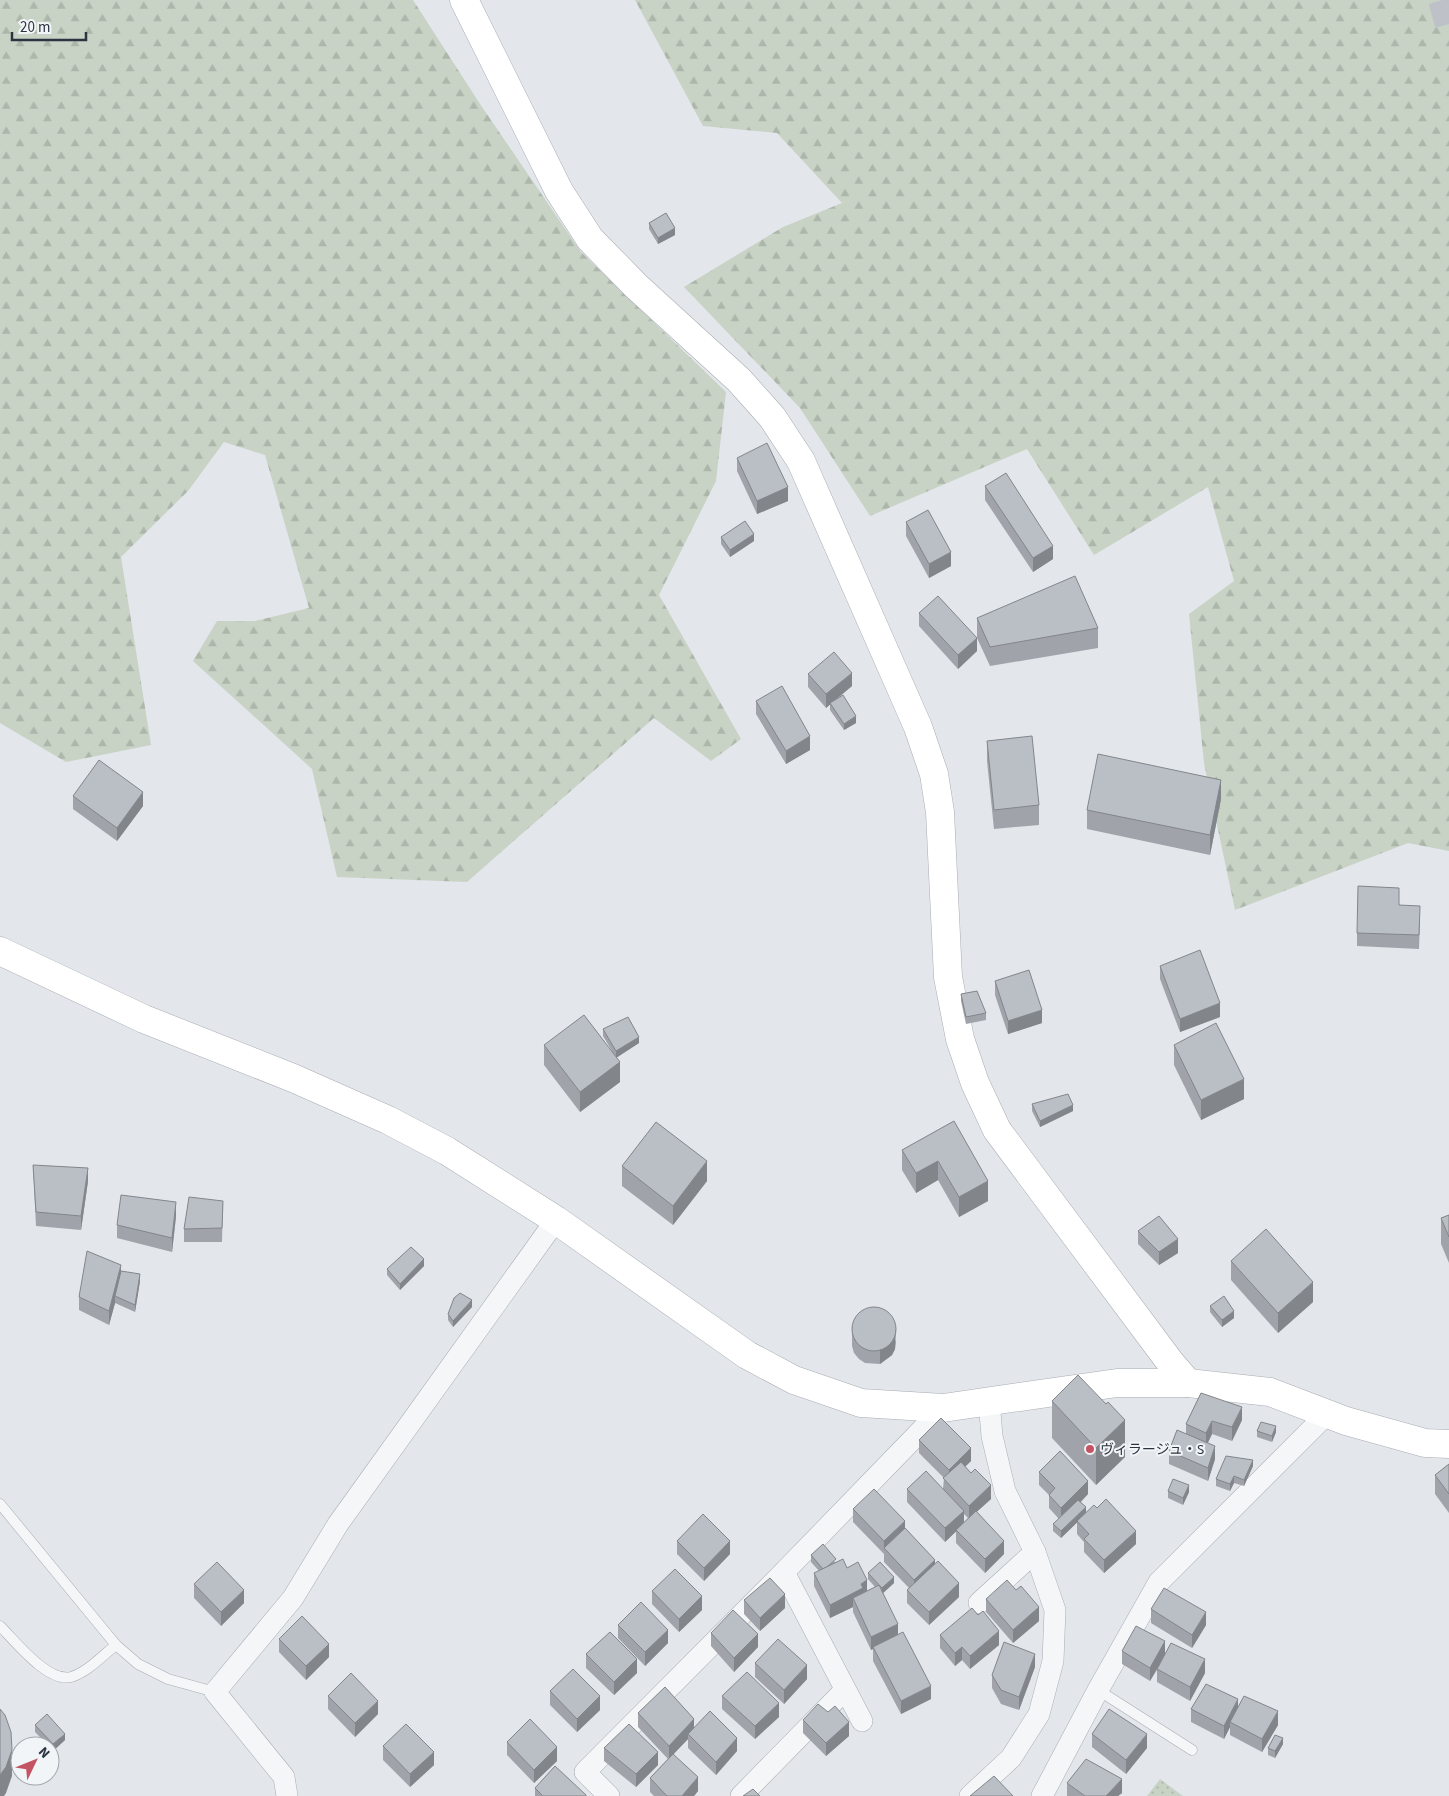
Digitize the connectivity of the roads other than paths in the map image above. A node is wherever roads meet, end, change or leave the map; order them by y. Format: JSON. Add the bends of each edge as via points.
{"nodes":[{"id":1,"x":464,"y":0,"type":"edge"},
{"id":2,"x":0,"y":951,"type":"edge"},
{"id":3,"x":556,"y":1220,"type":"junction"},
{"id":4,"x":1188,"y":1382,"type":"junction"},
{"id":5,"x":988,"y":1402,"type":"junction"},
{"id":6,"x":943,"y":1408,"type":"junction"},
{"id":7,"x":1328,"y":1413,"type":"junction"},
{"id":8,"x":1449,"y":1444,"type":"edge"},
{"id":9,"x":0,"y":1504,"type":"edge"},
{"id":10,"x":1035,"y":1552,"type":"junction"},
{"id":11,"x":784,"y":1572,"type":"junction"},
{"id":12,"x":979,"y":1603,"type":"dead end"},
{"id":13,"x":0,"y":1626,"type":"edge"},
{"id":14,"x":116,"y":1645,"type":"junction"},
{"id":15,"x":845,"y":1690,"type":"junction"},
{"id":16,"x":1098,"y":1690,"type":"junction"},
{"id":17,"x":215,"y":1692,"type":"junction"},
{"id":18,"x":862,"y":1721,"type":"dead end"},
{"id":19,"x":1192,"y":1750,"type":"dead end"},
{"id":20,"x":287,"y":1796,"type":"edge"},
{"id":21,"x":609,"y":1796,"type":"edge"},
{"id":22,"x":741,"y":1796,"type":"edge"},
{"id":23,"x":970,"y":1796,"type":"edge"},
{"id":24,"x":1042,"y":1796,"type":"edge"}],
"edges":[{"from":1,"to":4,"type":"street","via":[[559,191],[590,239],[636,286],[739,380],[772,418],[801,461],[918,727],[934,774],[940,812],[948,977],[960,1039],[975,1083],[997,1130]]},
{"from":2,"to":3,"type":"street","via":[[144,1019],[388,1120],[447,1152]]},
{"from":3,"to":6,"type":"street","via":[[747,1355],[794,1380],[861,1403]]},
{"from":3,"to":17,"type":"street","via":[[338,1524],[293,1598]]},
{"from":4,"to":5,"type":"street","via":[[1117,1383]]},
{"from":4,"to":7,"type":"street","via":[[1270,1392]]},
{"from":5,"to":6,"type":"street"},
{"from":5,"to":10,"type":"street","via":[[1005,1491]]},
{"from":6,"to":11,"type":"street"},
{"from":7,"to":8,"type":"street","via":[[1425,1443]]},
{"from":7,"to":16,"type":"street","via":[[1159,1582]]},
{"from":9,"to":14,"type":"lane"},
{"from":10,"to":12,"type":"street"},
{"from":10,"to":23,"type":"street","via":[[1055,1610],[1053,1660],[1039,1714],[1011,1758]]},
{"from":11,"to":15,"type":"street"},
{"from":11,"to":21,"type":"street","via":[[585,1772]]},
{"from":13,"to":14,"type":"lane","via":[[45,1670],[58,1677],[70,1677],[84,1671]]},
{"from":14,"to":17,"type":"lane","via":[[138,1664],[168,1679]]},
{"from":15,"to":18,"type":"street"},
{"from":15,"to":22,"type":"street"},
{"from":16,"to":19,"type":"lane"},
{"from":16,"to":24,"type":"street"},
{"from":17,"to":20,"type":"street","via":[[284,1777]]}]}
